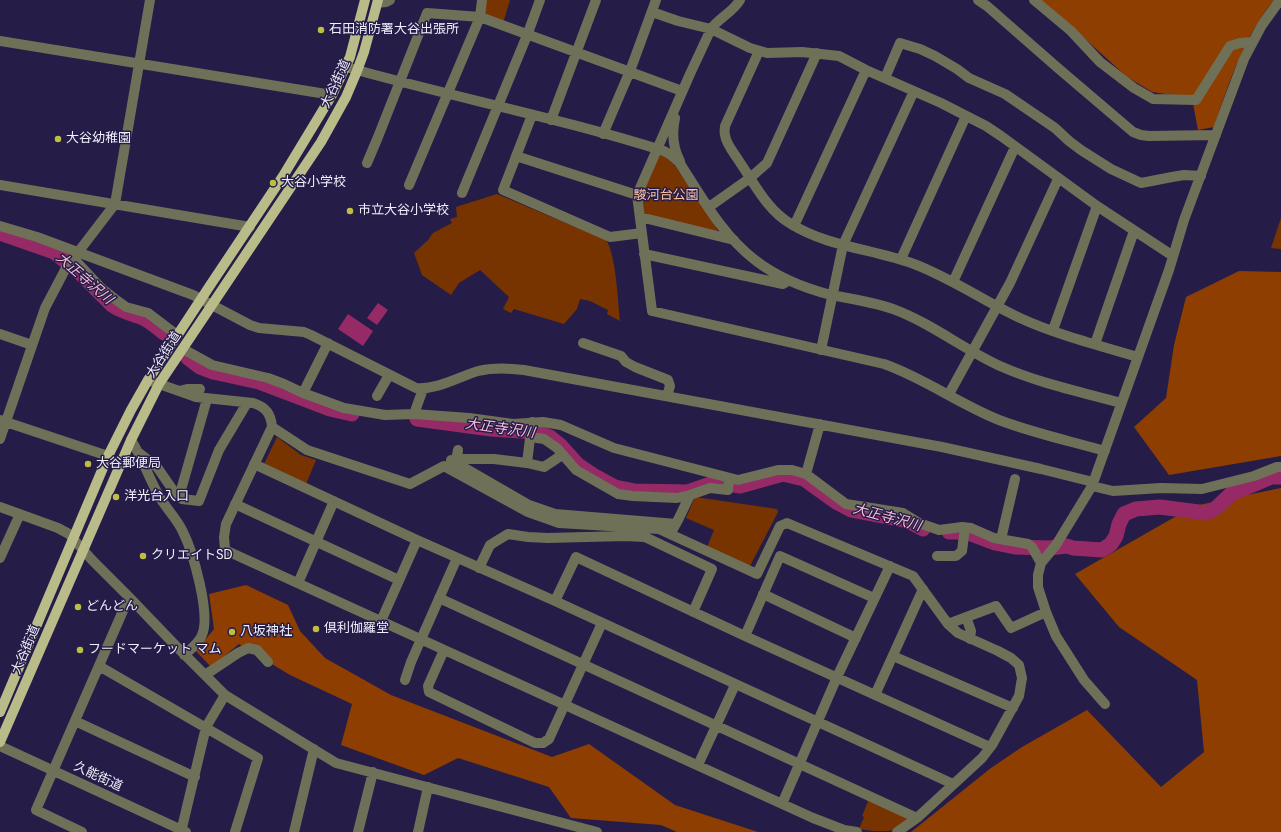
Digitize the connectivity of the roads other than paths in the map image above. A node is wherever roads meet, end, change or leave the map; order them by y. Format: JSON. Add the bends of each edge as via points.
{"nodes":[{"id":1,"x":150,"y":0,"type":"edge"},
{"id":2,"x":365,"y":0,"type":"edge"},
{"id":3,"x":390,"y":0,"type":"edge"},
{"id":4,"x":482,"y":0,"type":"edge"},
{"id":5,"x":539,"y":0,"type":"edge"},
{"id":6,"x":596,"y":0,"type":"edge"},
{"id":7,"x":656,"y":0,"type":"edge"},
{"id":8,"x":740,"y":0,"type":"edge"},
{"id":9,"x":978,"y":0,"type":"edge"},
{"id":10,"x":1034,"y":0,"type":"edge"},
{"id":11,"x":1280,"y":0,"type":"edge"},
{"id":12,"x":378,"y":1,"type":"edge"},
{"id":13,"x":990,"y":3,"type":"edge"},
{"id":14,"x":652,"y":12,"type":"junction"},
{"id":15,"x":480,"y":17,"type":"junction"},
{"id":16,"x":712,"y":29,"type":"junction"},
{"id":17,"x":528,"y":34,"type":"junction"},
{"id":18,"x":0,"y":41,"type":"edge"},
{"id":19,"x":1252,"y":42,"type":"junction"},
{"id":20,"x":759,"y":51,"type":"junction"},
{"id":21,"x":577,"y":52,"type":"junction"},
{"id":22,"x":817,"y":53,"type":"junction"},
{"id":23,"x":139,"y":64,"type":"junction"},
{"id":24,"x":346,"y":67,"type":"junction"},
{"id":25,"x":357,"y":70,"type":"junction"},
{"id":26,"x":866,"y":70,"type":"junction"},
{"id":27,"x":630,"y":71,"type":"junction"},
{"id":28,"x":885,"y":78,"type":"junction"},
{"id":29,"x":400,"y":82,"type":"junction"},
{"id":30,"x":682,"y":91,"type":"junction"},
{"id":31,"x":914,"y":92,"type":"junction"},
{"id":32,"x":332,"y":95,"type":"junction"},
{"id":33,"x":448,"y":95,"type":"junction"},
{"id":34,"x":497,"y":107,"type":"junction"},
{"id":35,"x":532,"y":115,"type":"junction"},
{"id":36,"x":966,"y":116,"type":"junction"},
{"id":37,"x":551,"y":120,"type":"junction"},
{"id":38,"x":603,"y":134,"type":"junction"},
{"id":39,"x":1216,"y":135,"type":"junction"},
{"id":40,"x":1015,"y":147,"type":"junction"},
{"id":41,"x":658,"y":149,"type":"junction"},
{"id":42,"x":516,"y":156,"type":"junction"},
{"id":43,"x":367,"y":163,"type":"dead end"},
{"id":44,"x":684,"y":169,"type":"junction"},
{"id":45,"x":1201,"y":176,"type":"junction"},
{"id":46,"x":750,"y":178,"type":"junction"},
{"id":47,"x":1058,"y":179,"type":"junction"},
{"id":48,"x":0,"y":185,"type":"edge"},
{"id":49,"x":409,"y":186,"type":"dead end"},
{"id":50,"x":462,"y":193,"type":"dead end"},
{"id":51,"x":637,"y":195,"type":"junction"},
{"id":52,"x":116,"y":204,"type":"junction"},
{"id":53,"x":1097,"y":206,"type":"junction"},
{"id":54,"x":709,"y":207,"type":"junction"},
{"id":55,"x":640,"y":217,"type":"junction"},
{"id":56,"x":0,"y":226,"type":"edge"},
{"id":57,"x":794,"y":226,"type":"junction"},
{"id":58,"x":250,"y":227,"type":"junction"},
{"id":59,"x":1134,"y":231,"type":"junction"},
{"id":60,"x":642,"y":233,"type":"junction"},
{"id":61,"x":734,"y":240,"type":"junction"},
{"id":62,"x":843,"y":245,"type":"junction"},
{"id":63,"x":644,"y":254,"type":"junction"},
{"id":64,"x":1173,"y":256,"type":"junction"},
{"id":65,"x":901,"y":259,"type":"junction"},
{"id":66,"x":71,"y":260,"type":"junction"},
{"id":67,"x":754,"y":260,"type":"junction"},
{"id":68,"x":744,"y":275,"type":"junction"},
{"id":69,"x":788,"y":281,"type":"junction"},
{"id":70,"x":953,"y":282,"type":"junction"},
{"id":71,"x":832,"y":295,"type":"junction"},
{"id":72,"x":201,"y":298,"type":"junction"},
{"id":73,"x":212,"y":304,"type":"junction"},
{"id":74,"x":998,"y":306,"type":"junction"},
{"id":75,"x":1053,"y":330,"type":"junction"},
{"id":76,"x":0,"y":334,"type":"edge"},
{"id":77,"x":178,"y":335,"type":"junction"},
{"id":78,"x":328,"y":343,"type":"junction"},
{"id":79,"x":583,"y":343,"type":"dead end"},
{"id":80,"x":32,"y":344,"type":"junction"},
{"id":81,"x":1095,"y":344,"type":"junction"},
{"id":82,"x":183,"y":349,"type":"junction"},
{"id":83,"x":821,"y":350,"type":"junction"},
{"id":84,"x":973,"y":351,"type":"junction"},
{"id":85,"x":1137,"y":357,"type":"junction"},
{"id":86,"x":388,"y":375,"type":"junction"},
{"id":87,"x":148,"y":380,"type":"junction"},
{"id":88,"x":160,"y":384,"type":"junction"},
{"id":89,"x":200,"y":389,"type":"dead end"},
{"id":90,"x":423,"y":389,"type":"junction"},
{"id":91,"x":179,"y":391,"type":"junction"},
{"id":92,"x":303,"y":393,"type":"junction"},
{"id":93,"x":949,"y":394,"type":"junction"},
{"id":94,"x":377,"y":396,"type":"dead end"},
{"id":95,"x":668,"y":396,"type":"junction"},
{"id":96,"x":207,"y":399,"type":"junction"},
{"id":97,"x":247,"y":403,"type":"junction"},
{"id":98,"x":1121,"y":403,"type":"junction"},
{"id":99,"x":414,"y":414,"type":"junction"},
{"id":100,"x":3,"y":421,"type":"edge"},
{"id":101,"x":820,"y":424,"type":"junction"},
{"id":102,"x":272,"y":427,"type":"junction"},
{"id":103,"x":531,"y":430,"type":"junction"},
{"id":104,"x":0,"y":439,"type":"edge"},
{"id":105,"x":131,"y":440,"type":"junction"},
{"id":106,"x":458,"y":450,"type":"dead end"},
{"id":107,"x":1105,"y":451,"type":"junction"},
{"id":108,"x":139,"y":453,"type":"junction"},
{"id":109,"x":562,"y":455,"type":"junction"},
{"id":110,"x":108,"y":456,"type":"junction"},
{"id":111,"x":451,"y":460,"type":"dead end"},
{"id":112,"x":527,"y":463,"type":"junction"},
{"id":113,"x":254,"y":464,"type":"junction"},
{"id":114,"x":1281,"y":467,"type":"edge"},
{"id":115,"x":806,"y":474,"type":"junction"},
{"id":116,"x":1014,"y":479,"type":"dead end"},
{"id":117,"x":724,"y":482,"type":"junction"},
{"id":118,"x":1093,"y":484,"type":"junction"},
{"id":119,"x":690,"y":495,"type":"junction"},
{"id":120,"x":179,"y":497,"type":"junction"},
{"id":121,"x":334,"y":501,"type":"junction"},
{"id":122,"x":235,"y":504,"type":"junction"},
{"id":123,"x":0,"y":507,"type":"edge"},
{"id":124,"x":20,"y":514,"type":"junction"},
{"id":125,"x":676,"y":524,"type":"junction"},
{"id":126,"x":964,"y":530,"type":"junction"},
{"id":127,"x":670,"y":534,"type":"junction"},
{"id":128,"x":74,"y":538,"type":"junction"},
{"id":129,"x":1000,"y":539,"type":"junction"},
{"id":130,"x":417,"y":540,"type":"junction"},
{"id":131,"x":316,"y":542,"type":"junction"},
{"id":132,"x":84,"y":549,"type":"junction"},
{"id":133,"x":937,"y":556,"type":"dead end"},
{"id":134,"x":0,"y":558,"type":"edge"},
{"id":135,"x":457,"y":558,"type":"junction"},
{"id":136,"x":1041,"y":563,"type":"junction"},
{"id":137,"x":890,"y":566,"type":"junction"},
{"id":138,"x":479,"y":568,"type":"junction"},
{"id":139,"x":399,"y":580,"type":"junction"},
{"id":140,"x":298,"y":583,"type":"junction"},
{"id":141,"x":923,"y":590,"type":"junction"},
{"id":142,"x":763,"y":594,"type":"junction"},
{"id":143,"x":129,"y":597,"type":"junction"},
{"id":144,"x":439,"y":598,"type":"junction"},
{"id":145,"x":874,"y":598,"type":"junction"},
{"id":146,"x":555,"y":601,"type":"junction"},
{"id":147,"x":693,"y":612,"type":"junction"},
{"id":148,"x":1046,"y":612,"type":"junction"},
{"id":149,"x":966,"y":617,"type":"junction"},
{"id":150,"x":381,"y":621,"type":"junction"},
{"id":151,"x":602,"y":623,"type":"junction"},
{"id":152,"x":948,"y":624,"type":"junction"},
{"id":153,"x":745,"y":636,"type":"junction"},
{"id":154,"x":856,"y":638,"type":"junction"},
{"id":155,"x":421,"y":639,"type":"junction"},
{"id":156,"x":970,"y":639,"type":"junction"},
{"id":157,"x":444,"y":650,"type":"junction"},
{"id":158,"x":184,"y":655,"type":"junction"},
{"id":159,"x":893,"y":656,"type":"junction"},
{"id":160,"x":268,"y":662,"type":"dead end"},
{"id":161,"x":583,"y":664,"type":"junction"},
{"id":162,"x":99,"y":666,"type":"junction"},
{"id":163,"x":205,"y":676,"type":"junction"},
{"id":164,"x":837,"y":677,"type":"junction"},
{"id":165,"x":405,"y":680,"type":"dead end"},
{"id":166,"x":735,"y":684,"type":"junction"},
{"id":167,"x":225,"y":695,"type":"junction"},
{"id":168,"x":875,"y":695,"type":"junction"},
{"id":169,"x":1105,"y":704,"type":"dead end"},
{"id":170,"x":565,"y":705,"type":"junction"},
{"id":171,"x":1013,"y":708,"type":"junction"},
{"id":172,"x":0,"y":712,"type":"edge"},
{"id":173,"x":75,"y":721,"type":"junction"},
{"id":174,"x":818,"y":723,"type":"junction"},
{"id":175,"x":716,"y":726,"type":"junction"},
{"id":176,"x":206,"y":727,"type":"junction"},
{"id":177,"x":0,"y":742,"type":"edge"},
{"id":178,"x":0,"y":746,"type":"edge"},
{"id":179,"x":990,"y":747,"type":"junction"},
{"id":180,"x":314,"y":749,"type":"junction"},
{"id":181,"x":799,"y":764,"type":"junction"},
{"id":182,"x":698,"y":765,"type":"junction"},
{"id":183,"x":52,"y":770,"type":"junction"},
{"id":184,"x":373,"y":772,"type":"junction"},
{"id":185,"x":195,"y":777,"type":"junction"},
{"id":186,"x":953,"y":784,"type":"junction"},
{"id":187,"x":428,"y":787,"type":"junction"},
{"id":188,"x":782,"y":804,"type":"junction"},
{"id":189,"x":917,"y":818,"type":"junction"},
{"id":190,"x":561,"y":828,"type":"edge"},
{"id":191,"x":183,"y":831,"type":"edge"},
{"id":192,"x":82,"y":832,"type":"edge"},
{"id":193,"x":236,"y":832,"type":"edge"},
{"id":194,"x":294,"y":832,"type":"edge"},
{"id":195,"x":358,"y":832,"type":"edge"},
{"id":196,"x":418,"y":832,"type":"edge"},
{"id":197,"x":597,"y":832,"type":"edge"},
{"id":198,"x":857,"y":832,"type":"edge"},
{"id":199,"x":897,"y":832,"type":"edge"}],
"edges":[{"from":1,"to":23,"type":"street"},
{"from":2,"to":24,"type":"main road","name":"大谷街道"},
{"from":3,"to":12,"type":"street"},
{"from":4,"to":15,"type":"street"},
{"from":5,"to":17,"type":"street"},
{"from":6,"to":21,"type":"street"},
{"from":7,"to":14,"type":"street"},
{"from":8,"to":16,"type":"street"},
{"from":9,"to":13,"type":"street"},
{"from":10,"to":19,"type":"street","via":[[1071,31],[1100,62],[1153,99],[1196,100],[1230,46]]},
{"from":11,"to":19,"type":"street"},
{"from":12,"to":25,"type":"main road","name":"大谷街道"},
{"from":13,"to":39,"type":"street","via":[[1059,70],[1133,132],[1149,136]]},
{"from":14,"to":16,"type":"street"},
{"from":14,"to":27,"type":"street"},
{"from":15,"to":17,"type":"street"},
{"from":15,"to":29,"type":"street","via":[[428,13]]},
{"from":15,"to":33,"type":"street"},
{"from":16,"to":20,"type":"street"},
{"from":16,"to":30,"type":"street"},
{"from":17,"to":21,"type":"street"},
{"from":17,"to":34,"type":"street"},
{"from":18,"to":23,"type":"street"},
{"from":19,"to":39,"type":"street"},
{"from":20,"to":22,"type":"street"},
{"from":20,"to":46,"type":"street","via":[[725,126],[728,144]]},
{"from":21,"to":27,"type":"street"},
{"from":21,"to":37,"type":"street"},
{"from":22,"to":26,"type":"street","via":[[839,56]]},
{"from":22,"to":46,"type":"street","via":[[767,163]]},
{"from":23,"to":32,"type":"street"},
{"from":23,"to":52,"type":"street"},
{"from":24,"to":25,"type":"street"},
{"from":24,"to":32,"type":"main road","name":"大谷街道"},
{"from":25,"to":29,"type":"street"},
{"from":25,"to":73,"type":"main road","name":"大谷街道","via":[[346,97],[321,142]]},
{"from":26,"to":28,"type":"street"},
{"from":26,"to":57,"type":"street"},
{"from":27,"to":30,"type":"street"},
{"from":27,"to":38,"type":"street"},
{"from":28,"to":31,"type":"street"},
{"from":28,"to":45,"type":"street","via":[[900,43],[914,47],[935,56],[969,78],[1005,94],[1111,169],[1141,183],[1184,175]]},
{"from":29,"to":33,"type":"street"},
{"from":29,"to":43,"type":"street"},
{"from":30,"to":41,"type":"street"},
{"from":30,"to":44,"type":"street","via":[[673,130],[676,153]]},
{"from":31,"to":36,"type":"street"},
{"from":31,"to":62,"type":"street"},
{"from":32,"to":58,"type":"main road","name":"大谷街道"},
{"from":33,"to":34,"type":"street"},
{"from":33,"to":49,"type":"street"},
{"from":34,"to":35,"type":"street"},
{"from":34,"to":50,"type":"street"},
{"from":35,"to":37,"type":"street"},
{"from":35,"to":42,"type":"street"},
{"from":36,"to":40,"type":"street","via":[[986,126]]},
{"from":36,"to":65,"type":"street"},
{"from":37,"to":38,"type":"street"},
{"from":38,"to":41,"type":"street"},
{"from":39,"to":45,"type":"street"},
{"from":40,"to":47,"type":"street"},
{"from":40,"to":70,"type":"street"},
{"from":41,"to":44,"type":"street","via":[[671,155]]},
{"from":41,"to":51,"type":"street"},
{"from":42,"to":51,"type":"street"},
{"from":42,"to":60,"type":"street","via":[[503,190],[610,237]]},
{"from":44,"to":54,"type":"street"},
{"from":45,"to":64,"type":"street"},
{"from":46,"to":54,"type":"street"},
{"from":46,"to":57,"type":"street","via":[[767,203],[779,216]]},
{"from":47,"to":53,"type":"street"},
{"from":47,"to":74,"type":"street"},
{"from":48,"to":52,"type":"street"},
{"from":51,"to":55,"type":"street"},
{"from":52,"to":58,"type":"street"},
{"from":52,"to":66,"type":"street"},
{"from":53,"to":59,"type":"street"},
{"from":53,"to":75,"type":"street"},
{"from":54,"to":61,"type":"street"},
{"from":55,"to":60,"type":"street"},
{"from":55,"to":61,"type":"street"},
{"from":56,"to":66,"type":"street","via":[[37,237]]},
{"from":57,"to":62,"type":"street"},
{"from":58,"to":72,"type":"main road","name":"大谷街道"},
{"from":59,"to":64,"type":"street"},
{"from":59,"to":81,"type":"street"},
{"from":60,"to":63,"type":"street"},
{"from":61,"to":67,"type":"street"},
{"from":62,"to":65,"type":"street"},
{"from":62,"to":71,"type":"street"},
{"from":63,"to":68,"type":"street"},
{"from":63,"to":83,"type":"street","via":[[652,311]]},
{"from":64,"to":85,"type":"street"},
{"from":65,"to":70,"type":"street"},
{"from":66,"to":72,"type":"street"},
{"from":66,"to":77,"type":"street","via":[[126,307],[148,313]]},
{"from":66,"to":80,"type":"street","via":[[45,308]]},
{"from":67,"to":68,"type":"street"},
{"from":67,"to":69,"type":"street"},
{"from":68,"to":69,"type":"street","via":[[783,284]]},
{"from":69,"to":71,"type":"street"},
{"from":70,"to":74,"type":"street"},
{"from":71,"to":83,"type":"street"},
{"from":71,"to":84,"type":"street","via":[[892,309],[928,325]]},
{"from":72,"to":73,"type":"street"},
{"from":72,"to":77,"type":"main road","name":"大谷街道"},
{"from":73,"to":78,"type":"street","via":[[258,328],[304,332]]},
{"from":73,"to":82,"type":"main road","name":"大谷街道"},
{"from":74,"to":75,"type":"street","via":[[1020,318]]},
{"from":74,"to":84,"type":"street"},
{"from":75,"to":81,"type":"street"},
{"from":76,"to":80,"type":"street"},
{"from":77,"to":87,"type":"main road","name":"大谷街道"},
{"from":78,"to":86,"type":"street"},
{"from":78,"to":92,"type":"street"},
{"from":79,"to":95,"type":"street","via":[[621,356],[635,368],[668,380]]},
{"from":80,"to":100,"type":"street"},
{"from":81,"to":85,"type":"street"},
{"from":82,"to":88,"type":"main road","name":"大谷街道"},
{"from":82,"to":92,"type":"street","via":[[212,365],[268,378]]},
{"from":83,"to":93,"type":"street","via":[[888,365]]},
{"from":84,"to":93,"type":"street"},
{"from":84,"to":98,"type":"street","via":[[1020,374]]},
{"from":85,"to":98,"type":"street"},
{"from":86,"to":90,"type":"street"},
{"from":86,"to":94,"type":"street"},
{"from":87,"to":88,"type":"street"},
{"from":87,"to":110,"type":"main road","name":"大谷街道"},
{"from":88,"to":91,"type":"street"},
{"from":88,"to":105,"type":"main road","name":"大谷街道"},
{"from":89,"to":91,"type":"street"},
{"from":90,"to":95,"type":"street","via":[[479,371],[498,368],[524,370]]},
{"from":90,"to":99,"type":"street"},
{"from":91,"to":96,"type":"street"},
{"from":92,"to":99,"type":"street","via":[[351,409],[385,415]]},
{"from":93,"to":107,"type":"street","via":[[1004,422]]},
{"from":95,"to":101,"type":"street"},
{"from":96,"to":97,"type":"street"},
{"from":96,"to":120,"type":"street"},
{"from":97,"to":102,"type":"street","via":[[261,406],[268,411]]},
{"from":97,"to":120,"type":"street","via":[[219,450],[199,501]]},
{"from":98,"to":107,"type":"street"},
{"from":99,"to":103,"type":"street","via":[[513,424]]},
{"from":100,"to":104,"type":"street"},
{"from":100,"to":110,"type":"street"},
{"from":101,"to":115,"type":"street"},
{"from":101,"to":118,"type":"street","via":[[973,453]]},
{"from":102,"to":113,"type":"street"},
{"from":102,"to":127,"type":"street","via":[[307,450],[410,484],[444,466],[528,512],[559,523],[658,529]]},
{"from":103,"to":109,"type":"street","via":[[557,448]]},
{"from":103,"to":112,"type":"street"},
{"from":103,"to":117,"type":"street","via":[[543,422],[561,425],[614,448]]},
{"from":105,"to":108,"type":"street"},
{"from":105,"to":132,"type":"main road","name":"大谷街道"},
{"from":106,"to":112,"type":"street","via":[[457,454],[461,459]]},
{"from":107,"to":118,"type":"street"},
{"from":108,"to":120,"type":"street","via":[[157,466]]},
{"from":108,"to":158,"type":"street","via":[[158,495],[183,531],[205,606],[202,635],[194,647]]},
{"from":109,"to":112,"type":"street","via":[[544,467]]},
{"from":109,"to":119,"type":"street","via":[[576,470],[618,494],[677,498]]},
{"from":110,"to":128,"type":"main road","name":"大谷街道"},
{"from":111,"to":125,"type":"street","via":[[529,505],[555,514]]},
{"from":113,"to":121,"type":"street"},
{"from":113,"to":122,"type":"street"},
{"from":114,"to":118,"type":"street","via":[[1202,489],[1113,491]]},
{"from":115,"to":117,"type":"street","via":[[778,470]]},
{"from":115,"to":126,"type":"street","via":[[846,504],[903,513],[919,523],[939,530]]},
{"from":116,"to":129,"type":"street"},
{"from":117,"to":119,"type":"street"},
{"from":118,"to":136,"type":"street"},
{"from":119,"to":125,"type":"street"},
{"from":121,"to":130,"type":"street"},
{"from":121,"to":131,"type":"street"},
{"from":122,"to":131,"type":"street"},
{"from":122,"to":140,"type":"street","via":[[226,524],[225,550]]},
{"from":123,"to":124,"type":"street"},
{"from":124,"to":128,"type":"street","via":[[64,531]]},
{"from":124,"to":134,"type":"street"},
{"from":125,"to":127,"type":"street"},
{"from":126,"to":129,"type":"street","via":[[971,528]]},
{"from":126,"to":133,"type":"street","via":[[962,551],[956,556]]},
{"from":127,"to":137,"type":"street","via":[[757,574],[780,526],[787,523]]},
{"from":128,"to":132,"type":"street"},
{"from":128,"to":172,"type":"main road","name":"大谷街道"},
{"from":129,"to":136,"type":"street","via":[[1028,544]]},
{"from":130,"to":135,"type":"street"},
{"from":130,"to":139,"type":"street"},
{"from":131,"to":139,"type":"street"},
{"from":131,"to":140,"type":"street"},
{"from":132,"to":143,"type":"street"},
{"from":132,"to":177,"type":"main road","name":"大谷街道"},
{"from":135,"to":138,"type":"street"},
{"from":135,"to":144,"type":"street"},
{"from":136,"to":148,"type":"street","via":[[1038,581]]},
{"from":137,"to":141,"type":"street","via":[[913,576]]},
{"from":137,"to":145,"type":"street"},
{"from":138,"to":146,"type":"street"},
{"from":138,"to":147,"type":"street","via":[[490,544],[508,534],[548,538],[645,537],[712,569]]},
{"from":139,"to":150,"type":"street"},
{"from":140,"to":150,"type":"street"},
{"from":141,"to":152,"type":"street"},
{"from":141,"to":159,"type":"street"},
{"from":142,"to":145,"type":"street","via":[[780,556]]},
{"from":142,"to":153,"type":"street"},
{"from":142,"to":154,"type":"street"},
{"from":143,"to":158,"type":"street"},
{"from":143,"to":162,"type":"street"},
{"from":144,"to":155,"type":"street"},
{"from":144,"to":161,"type":"street"},
{"from":145,"to":154,"type":"street"},
{"from":146,"to":147,"type":"street","via":[[576,557]]},
{"from":146,"to":151,"type":"street"},
{"from":147,"to":153,"type":"street"},
{"from":148,"to":149,"type":"street","via":[[1011,628],[996,606]]},
{"from":148,"to":169,"type":"street","via":[[1056,636],[1074,665]]},
{"from":149,"to":152,"type":"street"},
{"from":149,"to":156,"type":"street","via":[[971,631]]},
{"from":150,"to":155,"type":"street"},
{"from":151,"to":161,"type":"street"},
{"from":151,"to":166,"type":"street"},
{"from":152,"to":156,"type":"street"},
{"from":153,"to":164,"type":"street"},
{"from":154,"to":164,"type":"street"},
{"from":155,"to":157,"type":"street"},
{"from":155,"to":165,"type":"street"},
{"from":156,"to":171,"type":"street","via":[[998,651],[1019,665],[1022,678],[1019,696]]},
{"from":157,"to":170,"type":"street"},
{"from":157,"to":170,"type":"street","via":[[428,686],[429,692],[536,743],[544,743],[549,739]]},
{"from":158,"to":163,"type":"street"},
{"from":159,"to":168,"type":"street"},
{"from":159,"to":171,"type":"street"},
{"from":160,"to":163,"type":"street","via":[[257,650],[248,648]]},
{"from":161,"to":170,"type":"street"},
{"from":161,"to":175,"type":"street"},
{"from":162,"to":173,"type":"street"},
{"from":162,"to":176,"type":"street"},
{"from":163,"to":167,"type":"street"},
{"from":164,"to":168,"type":"street"},
{"from":164,"to":174,"type":"street"},
{"from":166,"to":174,"type":"street"},
{"from":166,"to":175,"type":"street"},
{"from":167,"to":176,"type":"street"},
{"from":167,"to":180,"type":"street"},
{"from":168,"to":179,"type":"street"},
{"from":170,"to":182,"type":"street"},
{"from":171,"to":179,"type":"street"},
{"from":173,"to":183,"type":"street"},
{"from":173,"to":185,"type":"street"},
{"from":174,"to":181,"type":"street"},
{"from":174,"to":186,"type":"street"},
{"from":175,"to":181,"type":"street"},
{"from":175,"to":182,"type":"street"},
{"from":176,"to":185,"type":"street"},
{"from":176,"to":193,"type":"street","via":[[258,758]]},
{"from":178,"to":183,"type":"street","name":"久能街道"},
{"from":179,"to":186,"type":"street","via":[[982,758]]},
{"from":180,"to":184,"type":"street","via":[[336,763]]},
{"from":180,"to":194,"type":"street"},
{"from":181,"to":188,"type":"street"},
{"from":181,"to":189,"type":"street"},
{"from":182,"to":188,"type":"street"},
{"from":183,"to":191,"type":"street","name":"久能街道"},
{"from":183,"to":192,"type":"street","via":[[36,810]]},
{"from":184,"to":187,"type":"street"},
{"from":184,"to":195,"type":"street"},
{"from":185,"to":191,"type":"street"},
{"from":186,"to":189,"type":"street"},
{"from":187,"to":190,"type":"street"},
{"from":187,"to":196,"type":"street"},
{"from":188,"to":198,"type":"street","via":[[844,830]]},
{"from":189,"to":199,"type":"street"},
{"from":190,"to":197,"type":"street"}]}
